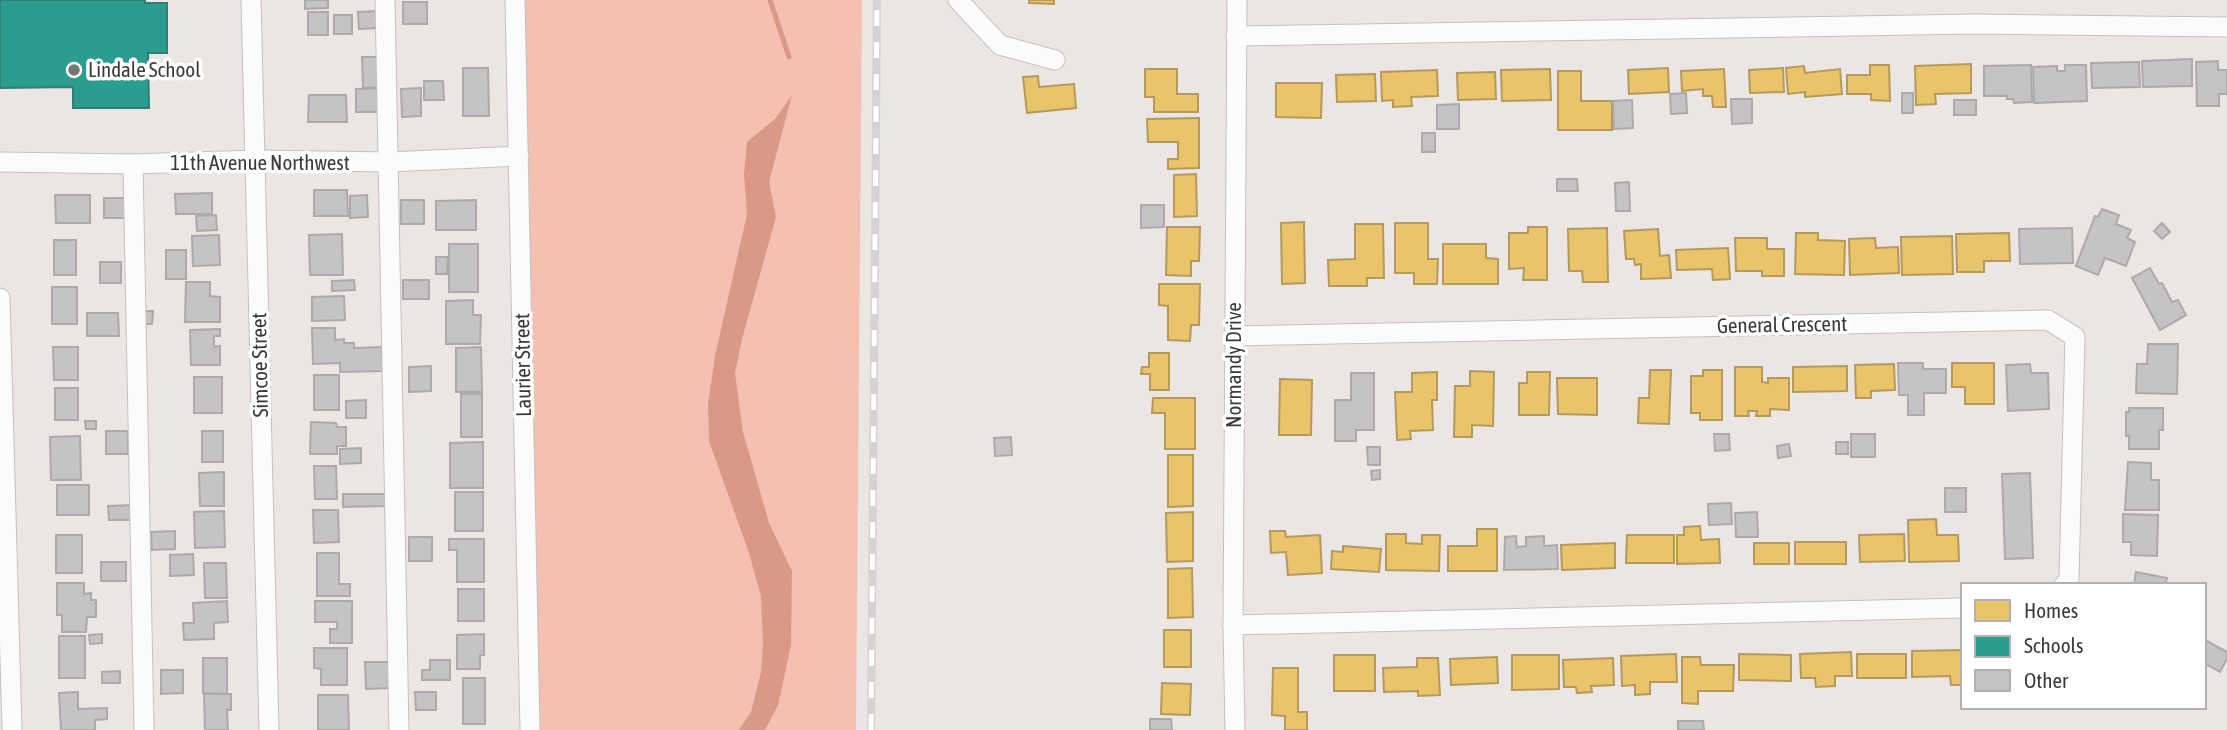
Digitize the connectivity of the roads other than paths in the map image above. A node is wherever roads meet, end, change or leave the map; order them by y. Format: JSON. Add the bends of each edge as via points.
{"nodes":[{"id":1,"x":251,"y":0,"type":"edge"},
{"id":2,"x":385,"y":0,"type":"edge"},
{"id":3,"x":515,"y":0,"type":"edge"},
{"id":4,"x":958,"y":0,"type":"edge"},
{"id":5,"x":1237,"y":0,"type":"edge"},
{"id":6,"x":2227,"y":27,"type":"edge"},
{"id":7,"x":1236,"y":36,"type":"junction"},
{"id":8,"x":1055,"y":60,"type":"dead end"},
{"id":9,"x":519,"y":156,"type":"junction"},
{"id":10,"x":256,"y":160,"type":"junction"},
{"id":11,"x":0,"y":162,"type":"edge"},
{"id":12,"x":388,"y":162,"type":"junction"},
{"id":13,"x":134,"y":164,"type":"junction"},
{"id":14,"x":0,"y":298,"type":"edge"},
{"id":15,"x":1234,"y":337,"type":"junction"},
{"id":16,"x":2066,"y":583,"type":"edge"},
{"id":17,"x":1961,"y":608,"type":"edge"},
{"id":18,"x":1233,"y":625,"type":"junction"},
{"id":19,"x":12,"y":730,"type":"edge"},
{"id":20,"x":144,"y":730,"type":"edge"},
{"id":21,"x":269,"y":730,"type":"edge"},
{"id":22,"x":399,"y":730,"type":"edge"},
{"id":23,"x":530,"y":730,"type":"edge"},
{"id":24,"x":1235,"y":730,"type":"edge"}],
"edges":[{"from":1,"to":10,"type":"street","name":"Simcoe Street"},
{"from":2,"to":12,"type":"street"},
{"from":3,"to":9,"type":"street","name":"Laurier Street"},
{"from":4,"to":8,"type":"street","via":[[1000,45]]},
{"from":5,"to":7,"type":"street","name":"Normandy Drive"},
{"from":6,"to":7,"type":"street","via":[[1975,24]]},
{"from":7,"to":15,"type":"street","name":"Normandy Drive"},
{"from":9,"to":12,"type":"street","name":"11th Avenue Northwest"},
{"from":9,"to":23,"type":"street","name":"Laurier Street"},
{"from":10,"to":12,"type":"street","name":"11th Avenue Northwest"},
{"from":10,"to":13,"type":"street","name":"11th Avenue Northwest"},
{"from":10,"to":21,"type":"street","name":"Simcoe Street"},
{"from":11,"to":13,"type":"street","name":"11th Avenue Northwest"},
{"from":12,"to":22,"type":"street"},
{"from":13,"to":20,"type":"street"},
{"from":14,"to":19,"type":"street"},
{"from":15,"to":16,"type":"street","name":"General Crescent","via":[[2048,320],[2075,337]]},
{"from":15,"to":18,"type":"street","name":"Normandy Drive"},
{"from":17,"to":18,"type":"street"},
{"from":18,"to":24,"type":"street","name":"Normandy Drive"}]}
